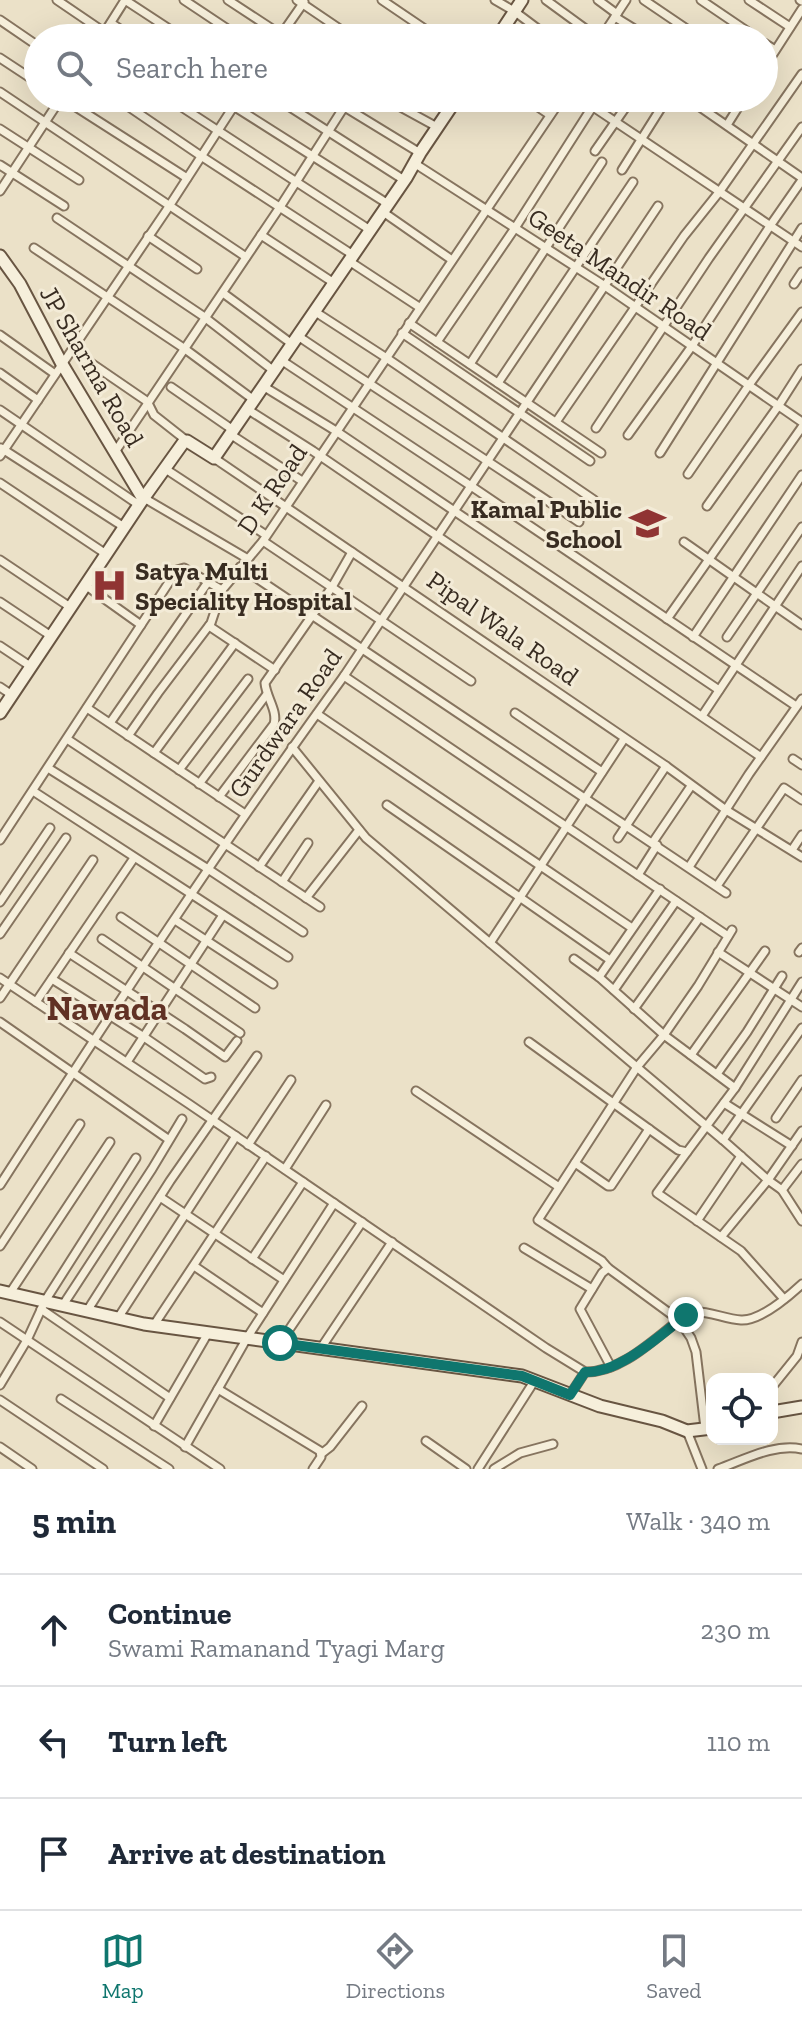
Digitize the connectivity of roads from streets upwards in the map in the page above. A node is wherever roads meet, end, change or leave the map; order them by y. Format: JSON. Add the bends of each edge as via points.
{"nodes":[{"id":1,"x":57,"y":0,"type":"edge"},
{"id":2,"x":125,"y":0,"type":"edge"},
{"id":3,"x":184,"y":0,"type":"edge"},
{"id":4,"x":228,"y":0,"type":"edge"},
{"id":5,"x":382,"y":0,"type":"edge"},
{"id":6,"x":495,"y":0,"type":"edge"},
{"id":7,"x":522,"y":0,"type":"edge"},
{"id":8,"x":546,"y":0,"type":"edge"},
{"id":9,"x":598,"y":0,"type":"edge"},
{"id":10,"x":626,"y":0,"type":"edge"},
{"id":11,"x":644,"y":0,"type":"edge"},
{"id":12,"x":701,"y":0,"type":"edge"},
{"id":13,"x":749,"y":0,"type":"edge"},
{"id":14,"x":301,"y":1,"type":"edge"},
{"id":15,"x":802,"y":9,"type":"edge"},
{"id":16,"x":514,"y":11,"type":"junction"},
{"id":17,"x":616,"y":15,"type":"junction"},
{"id":18,"x":0,"y":20,"type":"edge"},
{"id":19,"x":111,"y":23,"type":"edge"},
{"id":20,"x":88,"y":24,"type":"edge"},
{"id":21,"x":162,"y":24,"type":"edge"},
{"id":22,"x":220,"y":24,"type":"edge"},
{"id":23,"x":263,"y":24,"type":"edge"},
{"id":24,"x":289,"y":24,"type":"edge"},
{"id":25,"x":333,"y":24,"type":"edge"},
{"id":26,"x":417,"y":24,"type":"edge"},
{"id":27,"x":506,"y":24,"type":"edge"},
{"id":28,"x":531,"y":24,"type":"edge"},
{"id":29,"x":580,"y":24,"type":"edge"},
{"id":30,"x":610,"y":24,"type":"edge"},
{"id":31,"x":629,"y":24,"type":"edge"},
{"id":32,"x":679,"y":24,"type":"edge"},
{"id":33,"x":736,"y":24,"type":"edge"},
{"id":34,"x":790,"y":27,"type":"junction"},
{"id":35,"x":24,"y":36,"type":"edge"},
{"id":36,"x":778,"y":45,"type":"edge"},
{"id":37,"x":0,"y":58,"type":"edge"},
{"id":38,"x":24,"y":74,"type":"edge"},
{"id":39,"x":802,"y":74,"type":"edge"},
{"id":40,"x":0,"y":92,"type":"edge"},
{"id":41,"x":778,"y":108,"type":"edge"},
{"id":42,"x":24,"y":109,"type":"edge"},
{"id":43,"x":29,"y":112,"type":"edge"},
{"id":44,"x":52,"y":112,"type":"edge"},
{"id":45,"x":84,"y":112,"type":"edge"},
{"id":46,"x":137,"y":112,"type":"edge"},
{"id":47,"x":189,"y":112,"type":"edge"},
{"id":48,"x":229,"y":112,"type":"edge"},
{"id":49,"x":243,"y":112,"type":"edge"},
{"id":50,"x":298,"y":112,"type":"edge"},
{"id":51,"x":341,"y":112,"type":"edge"},
{"id":52,"x":351,"y":112,"type":"edge"},
{"id":53,"x":410,"y":112,"type":"edge"},
{"id":54,"x":446,"y":112,"type":"edge"},
{"id":55,"x":546,"y":112,"type":"edge"},
{"id":56,"x":552,"y":112,"type":"edge"},
{"id":57,"x":588,"y":112,"type":"edge"},
{"id":58,"x":601,"y":112,"type":"edge"},
{"id":59,"x":622,"y":112,"type":"edge"},
{"id":60,"x":658,"y":112,"type":"edge"},
{"id":61,"x":708,"y":112,"type":"edge"},
{"id":62,"x":735,"y":112,"type":"edge"},
{"id":63,"x":775,"y":112,"type":"edge"},
{"id":64,"x":550,"y":115,"type":"junction"},
{"id":65,"x":615,"y":121,"type":"junction"},
{"id":66,"x":45,"y":123,"type":"junction"},
{"id":67,"x":727,"y":125,"type":"junction"},
{"id":68,"x":437,"y":127,"type":"junction"},
{"id":69,"x":802,"y":127,"type":"edge"},
{"id":70,"x":0,"y":129,"type":"edge"},
{"id":71,"x":217,"y":130,"type":"junction"},
{"id":72,"x":329,"y":131,"type":"junction"},
{"id":73,"x":641,"y":139,"type":"junction"},
{"id":74,"x":753,"y":144,"type":"junction"},
{"id":75,"x":28,"y":148,"type":"junction"},
{"id":76,"x":595,"y":151,"type":"dead end"},
{"id":77,"x":201,"y":156,"type":"junction"},
{"id":78,"x":313,"y":156,"type":"junction"},
{"id":79,"x":417,"y":158,"type":"junction"},
{"id":80,"x":602,"y":162,"type":"dead end"},
{"id":81,"x":778,"y":162,"type":"junction"},
{"id":82,"x":0,"y":165,"type":"edge"},
{"id":83,"x":622,"y":170,"type":"dead end"},
{"id":84,"x":11,"y":173,"type":"junction"},
{"id":85,"x":187,"y":178,"type":"junction"},
{"id":86,"x":802,"y":179,"type":"edge"},
{"id":87,"x":79,"y":180,"type":"dead end"},
{"id":88,"x":404,"y":180,"type":"junction"},
{"id":89,"x":297,"y":181,"type":"junction"},
{"id":90,"x":633,"y":182,"type":"dead end"},
{"id":91,"x":0,"y":191,"type":"edge"},
{"id":92,"x":720,"y":191,"type":"junction"},
{"id":93,"x":64,"y":206,"type":"dead end"},
{"id":94,"x":170,"y":206,"type":"junction"},
{"id":95,"x":658,"y":206,"type":"dead end"},
{"id":96,"x":280,"y":207,"type":"junction"},
{"id":97,"x":385,"y":208,"type":"junction"},
{"id":98,"x":745,"y":208,"type":"junction"},
{"id":99,"x":486,"y":209,"type":"junction"},
{"id":100,"x":57,"y":218,"type":"dead end"},
{"id":101,"x":770,"y":226,"type":"junction"},
{"id":102,"x":515,"y":228,"type":"junction"},
{"id":103,"x":802,"y":228,"type":"edge"},
{"id":104,"x":370,"y":230,"type":"junction"},
{"id":105,"x":261,"y":235,"type":"junction"},
{"id":106,"x":148,"y":236,"type":"junction"},
{"id":107,"x":794,"y":242,"type":"junction"},
{"id":108,"x":802,"y":247,"type":"edge"},
{"id":109,"x":34,"y":248,"type":"dead end"},
{"id":110,"x":545,"y":248,"type":"junction"},
{"id":111,"x":0,"y":256,"type":"edge"},
{"id":112,"x":246,"y":257,"type":"junction"},
{"id":113,"x":351,"y":258,"type":"junction"},
{"id":114,"x":452,"y":260,"type":"junction"},
{"id":115,"x":129,"y":265,"type":"junction"},
{"id":116,"x":576,"y":267,"type":"junction"},
{"id":117,"x":197,"y":269,"type":"dead end"},
{"id":118,"x":802,"y":272,"type":"edge"},
{"id":119,"x":334,"y":283,"type":"junction"},
{"id":120,"x":794,"y":284,"type":"dead end"},
{"id":121,"x":605,"y":286,"type":"junction"},
{"id":122,"x":223,"y":293,"type":"junction"},
{"id":123,"x":108,"y":297,"type":"junction"},
{"id":124,"x":419,"y":307,"type":"junction"},
{"id":125,"x":636,"y":307,"type":"junction"},
{"id":126,"x":314,"y":311,"type":"junction"},
{"id":127,"x":802,"y":312,"type":"edge"},
{"id":128,"x":206,"y":318,"type":"junction"},
{"id":129,"x":409,"y":323,"type":"junction"},
{"id":130,"x":664,"y":326,"type":"junction"},
{"id":131,"x":402,"y":333,"type":"junction"},
{"id":132,"x":0,"y":335,"type":"edge"},
{"id":133,"x":295,"y":340,"type":"junction"},
{"id":134,"x":437,"y":342,"type":"junction"},
{"id":135,"x":692,"y":346,"type":"junction"},
{"id":136,"x":185,"y":349,"type":"junction"},
{"id":137,"x":72,"y":350,"type":"junction"},
{"id":138,"x":385,"y":357,"type":"junction"},
{"id":139,"x":718,"y":363,"type":"junction"},
{"id":140,"x":470,"y":364,"type":"junction"},
{"id":141,"x":277,"y":366,"type":"junction"},
{"id":142,"x":59,"y":369,"type":"junction"},
{"id":143,"x":802,"y":369,"type":"edge"},
{"id":144,"x":0,"y":373,"type":"edge"},
{"id":145,"x":367,"y":383,"type":"junction"},
{"id":146,"x":498,"y":383,"type":"junction"},
{"id":147,"x":749,"y":385,"type":"junction"},
{"id":148,"x":263,"y":386,"type":"junction"},
{"id":149,"x":171,"y":387,"type":"dead end"},
{"id":150,"x":38,"y":400,"type":"junction"},
{"id":151,"x":148,"y":403,"type":"junction"},
{"id":152,"x":527,"y":403,"type":"junction"},
{"id":153,"x":250,"y":405,"type":"junction"},
{"id":154,"x":779,"y":405,"type":"junction"},
{"id":155,"x":352,"y":406,"type":"junction"},
{"id":156,"x":0,"y":410,"type":"edge"},
{"id":157,"x":520,"y":413,"type":"junction"},
{"id":158,"x":556,"y":422,"type":"junction"},
{"id":159,"x":21,"y":424,"type":"junction"},
{"id":160,"x":802,"y":424,"type":"edge"},
{"id":161,"x":596,"y":428,"type":"dead end"},
{"id":162,"x":336,"y":431,"type":"junction"},
{"id":163,"x":232,"y":432,"type":"junction"},
{"id":164,"x":628,"y":435,"type":"dead end"},
{"id":165,"x":503,"y":438,"type":"junction"},
{"id":166,"x":187,"y":441,"type":"junction"},
{"id":167,"x":1,"y":451,"type":"edge"},
{"id":168,"x":115,"y":452,"type":"junction"},
{"id":169,"x":601,"y":453,"type":"dead end"},
{"id":170,"x":660,"y":453,"type":"dead end"},
{"id":171,"x":319,"y":456,"type":"junction"},
{"id":172,"x":214,"y":458,"type":"junction"},
{"id":173,"x":488,"y":461,"type":"junction"},
{"id":174,"x":590,"y":461,"type":"dead end"},
{"id":175,"x":164,"y":468,"type":"junction"},
{"id":176,"x":688,"y":474,"type":"dead end"},
{"id":177,"x":802,"y":475,"type":"edge"},
{"id":178,"x":302,"y":481,"type":"junction"},
{"id":179,"x":0,"y":483,"type":"edge"},
{"id":180,"x":471,"y":486,"type":"junction"},
{"id":181,"x":594,"y":500,"type":"dead end"},
{"id":182,"x":142,"y":501,"type":"junction"},
{"id":183,"x":707,"y":506,"type":"dead end"},
{"id":184,"x":286,"y":507,"type":"junction"},
{"id":185,"x":455,"y":511,"type":"junction"},
{"id":186,"x":579,"y":522,"type":"dead end"},
{"id":187,"x":124,"y":527,"type":"junction"},
{"id":188,"x":802,"y":527,"type":"edge"},
{"id":189,"x":437,"y":537,"type":"junction"},
{"id":190,"x":264,"y":538,"type":"junction"},
{"id":191,"x":684,"y":542,"type":"dead end"},
{"id":192,"x":352,"y":552,"type":"junction"},
{"id":193,"x":106,"y":554,"type":"junction"},
{"id":194,"x":248,"y":559,"type":"junction"},
{"id":195,"x":0,"y":560,"type":"edge"},
{"id":196,"x":709,"y":560,"type":"junction"},
{"id":197,"x":802,"y":566,"type":"edge"},
{"id":198,"x":240,"y":567,"type":"junction"},
{"id":199,"x":734,"y":577,"type":"junction"},
{"id":200,"x":208,"y":582,"type":"junction"},
{"id":201,"x":85,"y":585,"type":"junction"},
{"id":202,"x":332,"y":587,"type":"junction"},
{"id":203,"x":404,"y":587,"type":"junction"},
{"id":204,"x":222,"y":590,"type":"junction"},
{"id":205,"x":757,"y":594,"type":"junction"},
{"id":206,"x":0,"y":602,"type":"edge"},
{"id":207,"x":775,"y":606,"type":"junction"},
{"id":208,"x":70,"y":607,"type":"junction"},
{"id":209,"x":313,"y":615,"type":"junction"},
{"id":210,"x":382,"y":619,"type":"junction"},
{"id":211,"x":667,"y":619,"type":"junction"},
{"id":212,"x":141,"y":625,"type":"junction"},
{"id":213,"x":802,"y":625,"type":"edge"},
{"id":214,"x":209,"y":626,"type":"junction"},
{"id":215,"x":51,"y":636,"type":"junction"},
{"id":216,"x":693,"y":637,"type":"junction"},
{"id":217,"x":727,"y":637,"type":"dead end"},
{"id":218,"x":235,"y":643,"type":"junction"},
{"id":219,"x":0,"y":646,"type":"edge"},
{"id":220,"x":363,"y":648,"type":"junction"},
{"id":221,"x":735,"y":664,"type":"junction"},
{"id":222,"x":30,"y":666,"type":"junction"},
{"id":223,"x":275,"y":670,"type":"junction"},
{"id":224,"x":344,"y":676,"type":"junction"},
{"id":225,"x":248,"y":679,"type":"dead end"},
{"id":226,"x":471,"y":681,"type":"dead end"},
{"id":227,"x":0,"y":687,"type":"edge"},
{"id":228,"x":719,"y":690,"type":"junction"},
{"id":229,"x":267,"y":694,"type":"junction"},
{"id":230,"x":12,"y":695,"type":"junction"},
{"id":231,"x":802,"y":699,"type":"edge"},
{"id":232,"x":796,"y":706,"type":"junction"},
{"id":233,"x":87,"y":708,"type":"junction"},
{"id":234,"x":0,"y":713,"type":"edge"},
{"id":235,"x":515,"y":713,"type":"dead end"},
{"id":236,"x":317,"y":714,"type":"junction"},
{"id":237,"x":702,"y":716,"type":"junction"},
{"id":238,"x":110,"y":723,"type":"junction"},
{"id":239,"x":128,"y":736,"type":"junction"},
{"id":240,"x":67,"y":739,"type":"junction"},
{"id":241,"x":624,"y":739,"type":"junction"},
{"id":242,"x":292,"y":747,"type":"junction"},
{"id":243,"x":154,"y":753,"type":"junction"},
{"id":244,"x":761,"y":757,"type":"junction"},
{"id":245,"x":793,"y":759,"type":"dead end"},
{"id":246,"x":802,"y":765,"type":"edge"},
{"id":247,"x":666,"y":766,"type":"junction"},
{"id":248,"x":48,"y":768,"type":"junction"},
{"id":249,"x":179,"y":770,"type":"junction"},
{"id":250,"x":602,"y":772,"type":"junction"},
{"id":251,"x":319,"y":781,"type":"junction"},
{"id":252,"x":199,"y":784,"type":"junction"},
{"id":253,"x":691,"y":786,"type":"junction"},
{"id":254,"x":33,"y":791,"type":"junction"},
{"id":255,"x":219,"y":797,"type":"junction"},
{"id":256,"x":584,"y":797,"type":"junction"},
{"id":257,"x":802,"y":800,"type":"edge"},
{"id":258,"x":387,"y":805,"type":"dead end"},
{"id":259,"x":726,"y":810,"type":"junction"},
{"id":260,"x":245,"y":814,"type":"junction"},
{"id":261,"x":626,"y":825,"type":"junction"},
{"id":262,"x":566,"y":826,"type":"junction"},
{"id":263,"x":756,"y":827,"type":"junction"},
{"id":264,"x":50,"y":828,"type":"dead end"},
{"id":265,"x":359,"y":830,"type":"junction"},
{"id":266,"x":802,"y":835,"type":"edge"},
{"id":267,"x":66,"y":838,"type":"dead end"},
{"id":268,"x":618,"y":838,"type":"dead end"},
{"id":269,"x":0,"y":840,"type":"edge"},
{"id":270,"x":308,"y":843,"type":"dead end"},
{"id":271,"x":225,"y":844,"type":"junction"},
{"id":272,"x":655,"y":844,"type":"junction"},
{"id":273,"x":792,"y":850,"type":"junction"},
{"id":274,"x":802,"y":857,"type":"edge"},
{"id":275,"x":134,"y":858,"type":"junction"},
{"id":276,"x":93,"y":860,"type":"dead end"},
{"id":277,"x":259,"y":867,"type":"junction"},
{"id":278,"x":540,"y":867,"type":"junction"},
{"id":279,"x":689,"y":867,"type":"junction"},
{"id":280,"x":208,"y":869,"type":"junction"},
{"id":281,"x":638,"y":875,"type":"junction"},
{"id":282,"x":282,"y":882,"type":"junction"},
{"id":283,"x":717,"y":886,"type":"junction"},
{"id":284,"x":660,"y":889,"type":"junction"},
{"id":285,"x":726,"y":893,"type":"dead end"},
{"id":286,"x":191,"y":895,"type":"junction"},
{"id":287,"x":306,"y":898,"type":"junction"},
{"id":288,"x":519,"y":899,"type":"junction"},
{"id":289,"x":676,"y":901,"type":"junction"},
{"id":290,"x":0,"y":902,"type":"edge"},
{"id":291,"x":320,"y":907,"type":"dead end"},
{"id":292,"x":223,"y":915,"type":"junction"},
{"id":293,"x":121,"y":917,"type":"dead end"},
{"id":294,"x":700,"y":917,"type":"junction"},
{"id":295,"x":175,"y":920,"type":"junction"},
{"id":296,"x":632,"y":928,"type":"junction"},
{"id":297,"x":303,"y":932,"type":"dead end"},
{"id":298,"x":0,"y":934,"type":"edge"},
{"id":299,"x":102,"y":939,"type":"dead end"},
{"id":300,"x":207,"y":940,"type":"junction"},
{"id":301,"x":159,"y":943,"type":"junction"},
{"id":302,"x":490,"y":943,"type":"junction"},
{"id":303,"x":765,"y":951,"type":"dead end"},
{"id":304,"x":718,"y":952,"type":"junction"},
{"id":305,"x":69,"y":953,"type":"junction"},
{"id":306,"x":288,"y":957,"type":"dead end"},
{"id":307,"x":574,"y":959,"type":"dead end"},
{"id":308,"x":610,"y":960,"type":"junction"},
{"id":309,"x":191,"y":964,"type":"junction"},
{"id":310,"x":143,"y":967,"type":"junction"},
{"id":311,"x":750,"y":972,"type":"junction"},
{"id":312,"x":782,"y":976,"type":"dead end"},
{"id":313,"x":599,"y":977,"type":"junction"},
{"id":314,"x":0,"y":978,"type":"edge"},
{"id":315,"x":52,"y":979,"type":"junction"},
{"id":316,"x":802,"y":982,"type":"edge"},
{"id":317,"x":10,"y":984,"type":"junction"},
{"id":318,"x":273,"y":984,"type":"dead end"},
{"id":319,"x":774,"y":988,"type":"junction"},
{"id":320,"x":175,"y":989,"type":"junction"},
{"id":321,"x":614,"y":990,"type":"junction"},
{"id":322,"x":126,"y":992,"type":"junction"},
{"id":323,"x":0,"y":998,"type":"edge"},
{"id":324,"x":791,"y":999,"type":"junction"},
{"id":325,"x":36,"y":1002,"type":"junction"},
{"id":326,"x":802,"y":1007,"type":"edge"},
{"id":327,"x":255,"y":1008,"type":"dead end"},
{"id":328,"x":634,"y":1009,"type":"junction"},
{"id":329,"x":160,"y":1013,"type":"junction"},
{"id":330,"x":110,"y":1016,"type":"junction"},
{"id":331,"x":0,"y":1022,"type":"edge"},
{"id":332,"x":802,"y":1028,"type":"edge"},
{"id":333,"x":664,"y":1035,"type":"junction"},
{"id":334,"x":144,"y":1037,"type":"junction"},
{"id":335,"x":94,"y":1040,"type":"junction"},
{"id":336,"x":529,"y":1042,"type":"dead end"},
{"id":337,"x":691,"y":1055,"type":"junction"},
{"id":338,"x":257,"y":1056,"type":"dead end"},
{"id":339,"x":127,"y":1062,"type":"junction"},
{"id":340,"x":637,"y":1067,"type":"junction"},
{"id":341,"x":72,"y":1074,"type":"junction"},
{"id":342,"x":717,"y":1074,"type":"junction"},
{"id":343,"x":211,"y":1077,"type":"dead end"},
{"id":344,"x":291,"y":1080,"type":"dead end"},
{"id":345,"x":802,"y":1080,"type":"edge"},
{"id":346,"x":735,"y":1088,"type":"junction"},
{"id":347,"x":416,"y":1091,"type":"dead end"},
{"id":348,"x":613,"y":1103,"type":"junction"},
{"id":349,"x":724,"y":1103,"type":"junction"},
{"id":350,"x":326,"y":1105,"type":"dead end"},
{"id":351,"x":742,"y":1115,"type":"junction"},
{"id":352,"x":776,"y":1118,"type":"dead end"},
{"id":353,"x":182,"y":1119,"type":"dead end"},
{"id":354,"x":211,"y":1120,"type":"junction"},
{"id":355,"x":80,"y":1124,"type":"dead end"},
{"id":356,"x":707,"y":1126,"type":"junction"},
{"id":357,"x":649,"y":1129,"type":"junction"},
{"id":358,"x":802,"y":1131,"type":"edge"},
{"id":359,"x":236,"y":1136,"type":"junction"},
{"id":360,"x":168,"y":1139,"type":"junction"},
{"id":361,"x":723,"y":1140,"type":"junction"},
{"id":362,"x":110,"y":1142,"type":"dead end"},
{"id":363,"x":248,"y":1145,"type":"junction"},
{"id":364,"x":792,"y":1146,"type":"junction"},
{"id":365,"x":687,"y":1152,"type":"junction"},
{"id":366,"x":266,"y":1156,"type":"junction"},
{"id":367,"x":741,"y":1156,"type":"junction"},
{"id":368,"x":136,"y":1158,"type":"dead end"},
{"id":369,"x":575,"y":1163,"type":"junction"},
{"id":370,"x":802,"y":1164,"type":"edge"},
{"id":371,"x":285,"y":1169,"type":"junction"},
{"id":372,"x":768,"y":1180,"type":"junction"},
{"id":373,"x":303,"y":1182,"type":"junction"},
{"id":374,"x":0,"y":1185,"type":"edge"},
{"id":375,"x":559,"y":1187,"type":"junction"},
{"id":376,"x":782,"y":1190,"type":"junction"},
{"id":377,"x":160,"y":1197,"type":"junction"},
{"id":378,"x":334,"y":1203,"type":"junction"},
{"id":379,"x":186,"y":1214,"type":"junction"},
{"id":380,"x":801,"y":1217,"type":"edge"},
{"id":381,"x":697,"y":1221,"type":"junction"},
{"id":382,"x":362,"y":1222,"type":"junction"},
{"id":383,"x":214,"y":1233,"type":"junction"},
{"id":384,"x":721,"y":1237,"type":"junction"},
{"id":385,"x":392,"y":1242,"type":"junction"},
{"id":386,"x":0,"y":1246,"type":"edge"},
{"id":387,"x":524,"y":1248,"type":"dead end"},
{"id":388,"x":252,"y":1259,"type":"junction"},
{"id":389,"x":194,"y":1266,"type":"junction"},
{"id":390,"x":608,"y":1268,"type":"junction"},
{"id":391,"x":284,"y":1280,"type":"junction"},
{"id":392,"x":802,"y":1284,"type":"edge"},
{"id":393,"x":592,"y":1289,"type":"junction"},
{"id":394,"x":5,"y":1292,"type":"edge"},
{"id":395,"x":784,"y":1299,"type":"junction"},
{"id":396,"x":43,"y":1305,"type":"junction"},
{"id":397,"x":63,"y":1305,"type":"junction"},
{"id":398,"x":87,"y":1311,"type":"junction"},
{"id":399,"x":263,"y":1313,"type":"junction"},
{"id":400,"x":118,"y":1318,"type":"junction"},
{"id":401,"x":679,"y":1320,"type":"junction"},
{"id":402,"x":0,"y":1322,"type":"edge"},
{"id":403,"x":154,"y":1325,"type":"junction"},
{"id":404,"x":208,"y":1333,"type":"junction"},
{"id":405,"x":247,"y":1338,"type":"junction"},
{"id":406,"x":27,"y":1340,"type":"junction"},
{"id":407,"x":802,"y":1342,"type":"edge"},
{"id":408,"x":280,"y":1343,"type":"junction"},
{"id":409,"x":321,"y":1348,"type":"junction"},
{"id":410,"x":611,"y":1367,"type":"junction"},
{"id":411,"x":585,"y":1372,"type":"junction"},
{"id":412,"x":535,"y":1380,"type":"junction"},
{"id":413,"x":778,"y":1380,"type":"edge"},
{"id":414,"x":0,"y":1385,"type":"edge"},
{"id":415,"x":218,"y":1389,"type":"junction"},
{"id":416,"x":570,"y":1395,"type":"junction"},
{"id":417,"x":170,"y":1398,"type":"junction"},
{"id":418,"x":61,"y":1399,"type":"dead end"},
{"id":419,"x":0,"y":1400,"type":"edge"},
{"id":420,"x":362,"y":1406,"type":"dead end"},
{"id":421,"x":802,"y":1407,"type":"edge"},
{"id":422,"x":778,"y":1411,"type":"edge"},
{"id":423,"x":706,"y":1415,"type":"edge"},
{"id":424,"x":154,"y":1426,"type":"junction"},
{"id":425,"x":706,"y":1428,"type":"edge"},
{"id":426,"x":687,"y":1431,"type":"junction"},
{"id":427,"x":426,"y":1441,"type":"dead end"},
{"id":428,"x":553,"y":1444,"type":"dead end"},
{"id":429,"x":0,"y":1447,"type":"edge"},
{"id":430,"x":185,"y":1447,"type":"junction"},
{"id":431,"x":802,"y":1449,"type":"edge"},
{"id":432,"x":321,"y":1454,"type":"junction"},
{"id":433,"x":482,"y":1468,"type":"edge"},
{"id":434,"x":32,"y":1469,"type":"edge"},
{"id":435,"x":103,"y":1469,"type":"edge"},
{"id":436,"x":169,"y":1469,"type":"edge"},
{"id":437,"x":220,"y":1469,"type":"edge"},
{"id":438,"x":313,"y":1469,"type":"edge"},
{"id":439,"x":466,"y":1469,"type":"edge"},
{"id":440,"x":494,"y":1469,"type":"edge"},
{"id":441,"x":702,"y":1469,"type":"edge"},
{"id":442,"x":718,"y":1469,"type":"edge"}],
"edges":[{"from":1,"to":20,"type":"street"},
{"from":2,"to":19,"type":"street"},
{"from":2,"to":21,"type":"street"},
{"from":3,"to":22,"type":"street"},
{"from":4,"to":23,"type":"street"},
{"from":5,"to":26,"type":"street"},
{"from":6,"to":16,"type":"street"},
{"from":7,"to":16,"type":"street"},
{"from":8,"to":29,"type":"street"},
{"from":9,"to":17,"type":"street"},
{"from":10,"to":17,"type":"street"},
{"from":11,"to":32,"type":"street"},
{"from":12,"to":33,"type":"street"},
{"from":13,"to":34,"type":"street"},
{"from":14,"to":24,"type":"street"},
{"from":14,"to":25,"type":"street"},
{"from":15,"to":34,"type":"street"},
{"from":16,"to":27,"type":"street"},
{"from":16,"to":28,"type":"street"},
{"from":17,"to":30,"type":"street"},
{"from":17,"to":31,"type":"street"},
{"from":18,"to":35,"type":"street"},
{"from":34,"to":36,"type":"street"},
{"from":37,"to":38,"type":"street"},
{"from":39,"to":41,"type":"street"},
{"from":40,"to":42,"type":"street"},
{"from":43,"to":66,"type":"street"},
{"from":44,"to":66,"type":"street"},
{"from":45,"to":85,"type":"street"},
{"from":46,"to":77,"type":"street"},
{"from":47,"to":71,"type":"street"},
{"from":48,"to":71,"type":"street"},
{"from":49,"to":78,"type":"street"},
{"from":50,"to":72,"type":"street"},
{"from":51,"to":72,"type":"street"},
{"from":52,"to":79,"type":"street","name":"Geeta Mandir Road"},
{"from":53,"to":68,"type":"street"},
{"from":54,"to":68,"type":"street"},
{"from":55,"to":64,"type":"street"},
{"from":56,"to":64,"type":"street","name":"D K Road"},
{"from":57,"to":102,"type":"street"},
{"from":58,"to":65,"type":"street"},
{"from":59,"to":65,"type":"street"},
{"from":60,"to":73,"type":"street"},
{"from":61,"to":67,"type":"street"},
{"from":62,"to":67,"type":"street"},
{"from":63,"to":74,"type":"street"},
{"from":64,"to":99,"type":"street","name":"D K Road"},
{"from":65,"to":73,"type":"street"},
{"from":65,"to":76,"type":"street"},
{"from":66,"to":75,"type":"street"},
{"from":66,"to":94,"type":"street"},
{"from":67,"to":74,"type":"street"},
{"from":68,"to":79,"type":"street"},
{"from":69,"to":81,"type":"street"},
{"from":70,"to":75,"type":"street"},
{"from":71,"to":77,"type":"street"},
{"from":71,"to":89,"type":"street"},
{"from":72,"to":78,"type":"street"},
{"from":72,"to":88,"type":"street"},
{"from":73,"to":83,"type":"street"},
{"from":73,"to":92,"type":"street"},
{"from":74,"to":81,"type":"street"},
{"from":74,"to":92,"type":"street"},
{"from":75,"to":84,"type":"street"},
{"from":75,"to":87,"type":"street"},
{"from":77,"to":85,"type":"street"},
{"from":77,"to":96,"type":"street"},
{"from":78,"to":89,"type":"street"},
{"from":78,"to":97,"type":"street"},
{"from":79,"to":88,"type":"street"},
{"from":79,"to":99,"type":"street","name":"Geeta Mandir Road"},
{"from":80,"to":110,"type":"street"},
{"from":81,"to":86,"type":"street"},
{"from":81,"to":98,"type":"street"},
{"from":82,"to":84,"type":"street"},
{"from":84,"to":91,"type":"street"},
{"from":84,"to":93,"type":"street"},
{"from":85,"to":94,"type":"street"},
{"from":86,"to":101,"type":"street"},
{"from":88,"to":97,"type":"street"},
{"from":89,"to":96,"type":"street"},
{"from":89,"to":104,"type":"street"},
{"from":90,"to":116,"type":"street"},
{"from":92,"to":98,"type":"street"},
{"from":92,"to":125,"type":"street"},
{"from":94,"to":106,"type":"street"},
{"from":94,"to":112,"type":"street"},
{"from":95,"to":121,"type":"street","name":"Gurdwara Road"},
{"from":96,"to":105,"type":"street"},
{"from":96,"to":113,"type":"street"},
{"from":97,"to":104,"type":"street"},
{"from":97,"to":114,"type":"street"},
{"from":98,"to":101,"type":"street"},
{"from":98,"to":130,"type":"street"},
{"from":99,"to":102,"type":"street","name":"Geeta Mandir Road"},
{"from":99,"to":114,"type":"street","name":"D K Road"},
{"from":100,"to":115,"type":"street"},
{"from":101,"to":107,"type":"street"},
{"from":101,"to":135,"type":"street"},
{"from":102,"to":110,"type":"street","name":"Geeta Mandir Road"},
{"from":102,"to":134,"type":"street"},
{"from":103,"to":107,"type":"street"},
{"from":104,"to":113,"type":"street"},
{"from":105,"to":112,"type":"street"},
{"from":105,"to":119,"type":"street"},
{"from":106,"to":115,"type":"street"},
{"from":106,"to":117,"type":"street"},
{"from":107,"to":108,"type":"street"},
{"from":107,"to":139,"type":"street"},
{"from":109,"to":123,"type":"street"},
{"from":110,"to":116,"type":"street","name":"Geeta Mandir Road"},
{"from":110,"to":140,"type":"street"},
{"from":111,"to":142,"type":"street","name":"JP Sharma Road","via":[[20,284]]},
{"from":112,"to":122,"type":"street"},
{"from":113,"to":119,"type":"street"},
{"from":113,"to":124,"type":"street"},
{"from":114,"to":124,"type":"street","name":"D K Road"},
{"from":115,"to":123,"type":"street"},
{"from":115,"to":128,"type":"street"},
{"from":116,"to":121,"type":"street","name":"Geeta Mandir Road"},
{"from":116,"to":146,"type":"street"},
{"from":118,"to":120,"type":"street"},
{"from":119,"to":126,"type":"street"},
{"from":121,"to":125,"type":"street","name":"Geeta Mandir Road"},
{"from":121,"to":152,"type":"street","name":"Gurdwara Road"},
{"from":122,"to":128,"type":"street"},
{"from":122,"to":133,"type":"street"},
{"from":123,"to":136,"type":"street"},
{"from":123,"to":137,"type":"street"},
{"from":124,"to":129,"type":"street","name":"D K Road"},
{"from":125,"to":130,"type":"street","name":"Geeta Mandir Road"},
{"from":125,"to":158,"type":"street"},
{"from":126,"to":133,"type":"street"},
{"from":126,"to":138,"type":"street"},
{"from":127,"to":147,"type":"street"},
{"from":128,"to":136,"type":"street"},
{"from":128,"to":141,"type":"street"},
{"from":129,"to":131,"type":"street","name":"D K Road"},
{"from":129,"to":134,"type":"street"},
{"from":130,"to":135,"type":"street","name":"Geeta Mandir Road"},
{"from":130,"to":161,"type":"street"},
{"from":131,"to":138,"type":"street","name":"D K Road"},
{"from":131,"to":157,"type":"street"},
{"from":132,"to":142,"type":"street"},
{"from":133,"to":141,"type":"street"},
{"from":133,"to":145,"type":"street"},
{"from":134,"to":140,"type":"street"},
{"from":135,"to":139,"type":"street","name":"Geeta Mandir Road"},
{"from":135,"to":164,"type":"street"},
{"from":136,"to":151,"type":"street"},
{"from":136,"to":153,"type":"street"},
{"from":137,"to":142,"type":"street"},
{"from":137,"to":151,"type":"street"},
{"from":138,"to":145,"type":"street","name":"D K Road"},
{"from":138,"to":165,"type":"street"},
{"from":139,"to":147,"type":"street","name":"Geeta Mandir Road"},
{"from":139,"to":170,"type":"street"},
{"from":140,"to":146,"type":"street"},
{"from":141,"to":148,"type":"street"},
{"from":141,"to":155,"type":"street"},
{"from":142,"to":150,"type":"street"},
{"from":142,"to":168,"type":"street","name":"JP Sharma Road"},
{"from":143,"to":154,"type":"street"},
{"from":144,"to":150,"type":"street"},
{"from":145,"to":155,"type":"street","name":"D K Road"},
{"from":145,"to":173,"type":"street"},
{"from":146,"to":152,"type":"street"},
{"from":147,"to":154,"type":"street","name":"Geeta Mandir Road"},
{"from":147,"to":176,"type":"street"},
{"from":148,"to":153,"type":"street"},
{"from":148,"to":162,"type":"street"},
{"from":149,"to":163,"type":"street"},
{"from":150,"to":159,"type":"street"},
{"from":151,"to":166,"type":"street","via":[[154,415]]},
{"from":151,"to":168,"type":"street"},
{"from":152,"to":157,"type":"street","name":"Gurdwara Road"},
{"from":152,"to":158,"type":"street"},
{"from":153,"to":163,"type":"street"},
{"from":153,"to":171,"type":"street"},
{"from":154,"to":160,"type":"street","name":"Geeta Mandir Road"},
{"from":154,"to":183,"type":"street"},
{"from":155,"to":162,"type":"street","name":"D K Road"},
{"from":155,"to":180,"type":"street"},
{"from":156,"to":159,"type":"street"},
{"from":157,"to":165,"type":"street","name":"Gurdwara Road"},
{"from":157,"to":174,"type":"street"},
{"from":158,"to":169,"type":"street"},
{"from":159,"to":167,"type":"street"},
{"from":159,"to":182,"type":"street"},
{"from":160,"to":196,"type":"street"},
{"from":162,"to":171,"type":"street","name":"D K Road"},
{"from":162,"to":185,"type":"street"},
{"from":163,"to":172,"type":"street"},
{"from":163,"to":178,"type":"street"},
{"from":165,"to":173,"type":"street","name":"Gurdwara Road"},
{"from":165,"to":181,"type":"street"},
{"from":166,"to":172,"type":"street","name":"Pipal Wala Road"},
{"from":166,"to":175,"type":"street"},
{"from":167,"to":187,"type":"street"},
{"from":168,"to":182,"type":"street","name":"JP Sharma Road"},
{"from":171,"to":178,"type":"street","name":"D K Road"},
{"from":171,"to":189,"type":"street"},
{"from":172,"to":184,"type":"street","name":"Pipal Wala Road"},
{"from":173,"to":180,"type":"street","name":"Gurdwara Road"},
{"from":173,"to":186,"type":"street"},
{"from":175,"to":182,"type":"street"},
{"from":175,"to":190,"type":"street"},
{"from":177,"to":199,"type":"street"},
{"from":178,"to":184,"type":"street","name":"D K Road"},
{"from":179,"to":193,"type":"street"},
{"from":180,"to":185,"type":"street","name":"Gurdwara Road"},
{"from":180,"to":211,"type":"street"},
{"from":182,"to":187,"type":"street"},
{"from":182,"to":194,"type":"street"},
{"from":184,"to":190,"type":"street","name":"D K Road"},
{"from":184,"to":192,"type":"street","name":"Pipal Wala Road"},
{"from":185,"to":189,"type":"street","name":"Gurdwara Road"},
{"from":185,"to":228,"type":"street"},
{"from":187,"to":193,"type":"street"},
{"from":188,"to":205,"type":"street"},
{"from":189,"to":203,"type":"street","name":"Gurdwara Road"},
{"from":189,"to":237,"type":"street"},
{"from":190,"to":194,"type":"street","name":"D K Road"},
{"from":190,"to":202,"type":"street"},
{"from":191,"to":196,"type":"street"},
{"from":192,"to":202,"type":"street"},
{"from":192,"to":203,"type":"street","name":"Pipal Wala Road"},
{"from":193,"to":201,"type":"street"},
{"from":194,"to":198,"type":"street","name":"D K Road"},
{"from":195,"to":208,"type":"street"},
{"from":196,"to":199,"type":"street"},
{"from":196,"to":211,"type":"street"},
{"from":197,"to":207,"type":"street"},
{"from":198,"to":204,"type":"street","name":"D K Road"},
{"from":198,"to":209,"type":"street"},
{"from":199,"to":205,"type":"street"},
{"from":199,"to":216,"type":"street"},
{"from":200,"to":204,"type":"street"},
{"from":200,"to":212,"type":"street","via":[[179,568]]},
{"from":200,"to":238,"type":"street"},
{"from":201,"to":208,"type":"street"},
{"from":201,"to":212,"type":"street"},
{"from":202,"to":209,"type":"street"},
{"from":202,"to":210,"type":"street"},
{"from":203,"to":210,"type":"street","name":"Gurdwara Road"},
{"from":203,"to":241,"type":"street","name":"Pipal Wala Road"},
{"from":204,"to":214,"type":"street","name":"D K Road"},
{"from":205,"to":207,"type":"street"},
{"from":205,"to":217,"type":"street"},
{"from":206,"to":215,"type":"street"},
{"from":207,"to":213,"type":"street"},
{"from":207,"to":221,"type":"street"},
{"from":208,"to":215,"type":"street"},
{"from":209,"to":220,"type":"street"},
{"from":209,"to":223,"type":"street"},
{"from":210,"to":220,"type":"street","name":"Gurdwara Road"},
{"from":210,"to":226,"type":"street"},
{"from":211,"to":216,"type":"street"},
{"from":212,"to":233,"type":"street"},
{"from":214,"to":218,"type":"street"},
{"from":214,"to":239,"type":"street","name":"D K Road"},
{"from":215,"to":222,"type":"street"},
{"from":216,"to":221,"type":"street"},
{"from":218,"to":223,"type":"street"},
{"from":218,"to":243,"type":"street"},
{"from":219,"to":222,"type":"street"},
{"from":220,"to":224,"type":"street","name":"Gurdwara Road"},
{"from":220,"to":256,"type":"street"},
{"from":221,"to":228,"type":"street"},
{"from":221,"to":232,"type":"street"},
{"from":222,"to":230,"type":"street"},
{"from":223,"to":229,"type":"street","via":[[265,683]]},
{"from":224,"to":236,"type":"street","name":"Gurdwara Road"},
{"from":224,"to":262,"type":"street"},
{"from":225,"to":249,"type":"street"},
{"from":227,"to":230,"type":"street"},
{"from":228,"to":237,"type":"street"},
{"from":229,"to":252,"type":"street"},
{"from":229,"to":255,"type":"street","via":[[276,721]]},
{"from":230,"to":234,"type":"street"},
{"from":231,"to":232,"type":"street"},
{"from":232,"to":244,"type":"street"},
{"from":233,"to":238,"type":"street"},
{"from":233,"to":240,"type":"street"},
{"from":235,"to":250,"type":"street"},
{"from":236,"to":242,"type":"street","name":"Gurdwara Road"},
{"from":236,"to":278,"type":"street"},
{"from":237,"to":244,"type":"street"},
{"from":238,"to":239,"type":"street"},
{"from":239,"to":243,"type":"street"},
{"from":240,"to":248,"type":"street"},
{"from":240,"to":271,"type":"street"},
{"from":241,"to":247,"type":"street","name":"Pipal Wala Road"},
{"from":241,"to":250,"type":"street"},
{"from":242,"to":251,"type":"street"},
{"from":242,"to":260,"type":"street","name":"Gurdwara Road"},
{"from":243,"to":249,"type":"street"},
{"from":244,"to":259,"type":"street"},
{"from":245,"to":246,"type":"street"},
{"from":247,"to":253,"type":"street","name":"Pipal Wala Road"},
{"from":247,"to":261,"type":"street"},
{"from":248,"to":254,"type":"street"},
{"from":248,"to":280,"type":"street"},
{"from":249,"to":252,"type":"street"},
{"from":250,"to":256,"type":"street"},
{"from":251,"to":265,"type":"street"},
{"from":251,"to":277,"type":"street"},
{"from":252,"to":255,"type":"street"},
{"from":253,"to":259,"type":"street","name":"Pipal Wala Road"},
{"from":253,"to":272,"type":"street"},
{"from":254,"to":269,"type":"street"},
{"from":254,"to":275,"type":"street"},
{"from":255,"to":260,"type":"street"},
{"from":256,"to":261,"type":"street"},
{"from":256,"to":262,"type":"street"},
{"from":257,"to":263,"type":"street","via":[[784,788]]},
{"from":258,"to":288,"type":"street"},
{"from":259,"to":263,"type":"street","name":"Pipal Wala Road"},
{"from":259,"to":279,"type":"street"},
{"from":260,"to":271,"type":"street","name":"Gurdwara Road"},
{"from":261,"to":268,"type":"street"},
{"from":261,"to":272,"type":"street"},
{"from":262,"to":278,"type":"street"},
{"from":262,"to":281,"type":"street"},
{"from":263,"to":273,"type":"street","name":"Pipal Wala Road"},
{"from":263,"to":283,"type":"street"},
{"from":264,"to":290,"type":"street"},
{"from":265,"to":287,"type":"street"},
{"from":265,"to":302,"type":"street"},
{"from":266,"to":273,"type":"street"},
{"from":267,"to":298,"type":"street"},
{"from":270,"to":282,"type":"street"},
{"from":271,"to":277,"type":"street"},
{"from":271,"to":280,"type":"street","name":"Gurdwara Road"},
{"from":272,"to":279,"type":"street"},
{"from":272,"to":281,"type":"street"},
{"from":273,"to":274,"type":"street","name":"Pipal Wala Road"},
{"from":275,"to":286,"type":"street"},
{"from":275,"to":305,"type":"street"},
{"from":276,"to":317,"type":"street"},
{"from":277,"to":282,"type":"street"},
{"from":278,"to":288,"type":"street"},
{"from":278,"to":296,"type":"street"},
{"from":279,"to":283,"type":"street"},
{"from":280,"to":286,"type":"street","name":"Gurdwara Road"},
{"from":280,"to":297,"type":"street"},
{"from":281,"to":284,"type":"street"},
{"from":282,"to":287,"type":"street"},
{"from":283,"to":285,"type":"street"},
{"from":284,"to":289,"type":"street"},
{"from":284,"to":296,"type":"street"},
{"from":286,"to":292,"type":"street"},
{"from":286,"to":295,"type":"street","name":"Gurdwara Road"},
{"from":287,"to":291,"type":"street"},
{"from":288,"to":302,"type":"street"},
{"from":288,"to":308,"type":"street"},
{"from":289,"to":294,"type":"street"},
{"from":289,"to":321,"type":"street"},
{"from":292,"to":300,"type":"street"},
{"from":292,"to":306,"type":"street"},
{"from":293,"to":301,"type":"street"},
{"from":294,"to":304,"type":"street","via":[[730,933]]},
{"from":294,"to":328,"type":"street"},
{"from":295,"to":300,"type":"street"},
{"from":295,"to":301,"type":"street","name":"Gurdwara Road"},
{"from":296,"to":308,"type":"street"},
{"from":299,"to":310,"type":"street"},
{"from":300,"to":309,"type":"street"},
{"from":300,"to":318,"type":"street"},
{"from":301,"to":309,"type":"street"},
{"from":301,"to":310,"type":"street","name":"Gurdwara Road"},
{"from":302,"to":340,"type":"street"},
{"from":303,"to":311,"type":"street"},
{"from":304,"to":311,"type":"street"},
{"from":304,"to":333,"type":"street"},
{"from":305,"to":315,"type":"street"},
{"from":305,"to":322,"type":"street"},
{"from":307,"to":313,"type":"street"},
{"from":308,"to":313,"type":"street"},
{"from":309,"to":320,"type":"street"},
{"from":309,"to":327,"type":"street"},
{"from":310,"to":320,"type":"street"},
{"from":310,"to":322,"type":"street","name":"Gurdwara Road"},
{"from":311,"to":319,"type":"street"},
{"from":311,"to":337,"type":"street"},
{"from":312,"to":319,"type":"street"},
{"from":313,"to":321,"type":"street"},
{"from":314,"to":317,"type":"street"},
{"from":315,"to":325,"type":"street"},
{"from":315,"to":330,"type":"street"},
{"from":316,"to":324,"type":"street"},
{"from":317,"to":323,"type":"street"},
{"from":317,"to":325,"type":"street"},
{"from":319,"to":324,"type":"street"},
{"from":319,"to":342,"type":"street"},
{"from":320,"to":329,"type":"street"},
{"from":320,"to":329,"type":"street","via":[[239,1037],[225,1057]]},
{"from":321,"to":328,"type":"street"},
{"from":322,"to":329,"type":"street"},
{"from":322,"to":330,"type":"street","name":"Gurdwara Road"},
{"from":324,"to":326,"type":"street"},
{"from":324,"to":346,"type":"street"},
{"from":325,"to":335,"type":"street"},
{"from":328,"to":333,"type":"street"},
{"from":329,"to":334,"type":"street"},
{"from":330,"to":334,"type":"street"},
{"from":330,"to":335,"type":"street","name":"Gurdwara Road"},
{"from":331,"to":341,"type":"street"},
{"from":332,"to":351,"type":"street"},
{"from":333,"to":337,"type":"street"},
{"from":333,"to":340,"type":"street"},
{"from":334,"to":339,"type":"street"},
{"from":334,"to":343,"type":"street","via":[[205,1079]]},
{"from":335,"to":339,"type":"street"},
{"from":335,"to":341,"type":"street","name":"Gurdwara Road"},
{"from":336,"to":348,"type":"street"},
{"from":337,"to":342,"type":"street"},
{"from":338,"to":354,"type":"street"},
{"from":339,"to":354,"type":"street"},
{"from":340,"to":348,"type":"street"},
{"from":340,"to":356,"type":"street"},
{"from":341,"to":360,"type":"street"},
{"from":341,"to":374,"type":"street","name":"Gurdwara Road"},
{"from":342,"to":346,"type":"street"},
{"from":344,"to":363,"type":"street"},
{"from":345,"to":352,"type":"street"},
{"from":346,"to":349,"type":"street"},
{"from":347,"to":375,"type":"street"},
{"from":348,"to":357,"type":"street"},
{"from":348,"to":369,"type":"street"},
{"from":349,"to":351,"type":"street"},
{"from":349,"to":356,"type":"street"},
{"from":350,"to":371,"type":"street"},
{"from":351,"to":361,"type":"street"},
{"from":351,"to":364,"type":"street"},
{"from":353,"to":360,"type":"street"},
{"from":354,"to":359,"type":"street"},
{"from":354,"to":377,"type":"street"},
{"from":355,"to":386,"type":"street"},
{"from":356,"to":361,"type":"street"},
{"from":356,"to":365,"type":"street"},
{"from":357,"to":365,"type":"street"},
{"from":357,"to":369,"type":"street","via":[[611,1186]]},
{"from":358,"to":364,"type":"street"},
{"from":359,"to":363,"type":"street"},
{"from":359,"to":379,"type":"street"},
{"from":360,"to":397,"type":"street"},
{"from":361,"to":367,"type":"street"},
{"from":362,"to":394,"type":"street"},
{"from":363,"to":366,"type":"street"},
{"from":364,"to":372,"type":"street"},
{"from":365,"to":381,"type":"street","via":[[657,1193]]},
{"from":366,"to":371,"type":"street"},
{"from":366,"to":383,"type":"street"},
{"from":367,"to":372,"type":"street"},
{"from":367,"to":381,"type":"street"},
{"from":368,"to":396,"type":"street"},
{"from":369,"to":375,"type":"street"},
{"from":370,"to":376,"type":"street"},
{"from":371,"to":373,"type":"street"},
{"from":372,"to":376,"type":"street"},
{"from":372,"to":384,"type":"street"},
{"from":373,"to":378,"type":"street"},
{"from":373,"to":388,"type":"street"},
{"from":375,"to":390,"type":"street","via":[[538,1220]]},
{"from":376,"to":380,"type":"street"},
{"from":377,"to":379,"type":"street"},
{"from":377,"to":398,"type":"street"},
{"from":378,"to":382,"type":"street"},
{"from":378,"to":391,"type":"street"},
{"from":379,"to":383,"type":"street"},
{"from":379,"to":400,"type":"street"},
{"from":381,"to":384,"type":"street"},
{"from":382,"to":385,"type":"street"},
{"from":382,"to":408,"type":"street"},
{"from":383,"to":388,"type":"street"},
{"from":383,"to":389,"type":"street"},
{"from":384,"to":395,"type":"street","via":[[750,1259]]},
{"from":385,"to":409,"type":"street"},
{"from":385,"to":411,"type":"street"},
{"from":387,"to":393,"type":"street"},
{"from":388,"to":391,"type":"street"},
{"from":389,"to":399,"type":"street"},
{"from":389,"to":403,"type":"street"},
{"from":390,"to":393,"type":"street"},
{"from":390,"to":401,"type":"street"},
{"from":391,"to":399,"type":"street"},
{"from":392,"to":395,"type":"street"},
{"from":393,"to":410,"type":"street","via":[[580,1312]]},
{"from":394,"to":396,"type":"street"},
{"from":395,"to":401,"type":"street","via":[[749,1320],[699,1311]]},
{"from":396,"to":397,"type":"street"},
{"from":396,"to":406,"type":"street"},
{"from":396,"to":417,"type":"street"},
{"from":397,"to":398,"type":"street"},
{"from":398,"to":400,"type":"street"},
{"from":399,"to":405,"type":"street"},
{"from":400,"to":403,"type":"street"},
{"from":401,"to":410,"type":"street"},
{"from":401,"to":423,"type":"street","via":[[696,1352]]},
{"from":402,"to":406,"type":"street"},
{"from":403,"to":404,"type":"street"},
{"from":404,"to":405,"type":"street"},
{"from":404,"to":417,"type":"street"},
{"from":405,"to":408,"type":"street"},
{"from":405,"to":415,"type":"street"},
{"from":406,"to":414,"type":"street"},
{"from":406,"to":424,"type":"street"},
{"from":407,"to":413,"type":"street"},
{"from":408,"to":409,"type":"street"},
{"from":409,"to":412,"type":"street"},
{"from":410,"to":411,"type":"street"},
{"from":411,"to":416,"type":"street"},
{"from":412,"to":416,"type":"street"},
{"from":412,"to":433,"type":"street"},
{"from":415,"to":430,"type":"street"},
{"from":415,"to":432,"type":"street"},
{"from":416,"to":426,"type":"street"},
{"from":417,"to":424,"type":"street"},
{"from":418,"to":436,"type":"street"},
{"from":419,"to":435,"type":"street"},
{"from":420,"to":432,"type":"street"},
{"from":421,"to":422,"type":"street"},
{"from":424,"to":430,"type":"street"},
{"from":425,"to":426,"type":"street"},
{"from":426,"to":441,"type":"street"},
{"from":427,"to":439,"type":"street"},
{"from":428,"to":440,"type":"street","via":[[520,1453]]},
{"from":429,"to":434,"type":"street"},
{"from":430,"to":437,"type":"street"},
{"from":431,"to":442,"type":"street","via":[[775,1449]]},
{"from":432,"to":438,"type":"street"}]}
